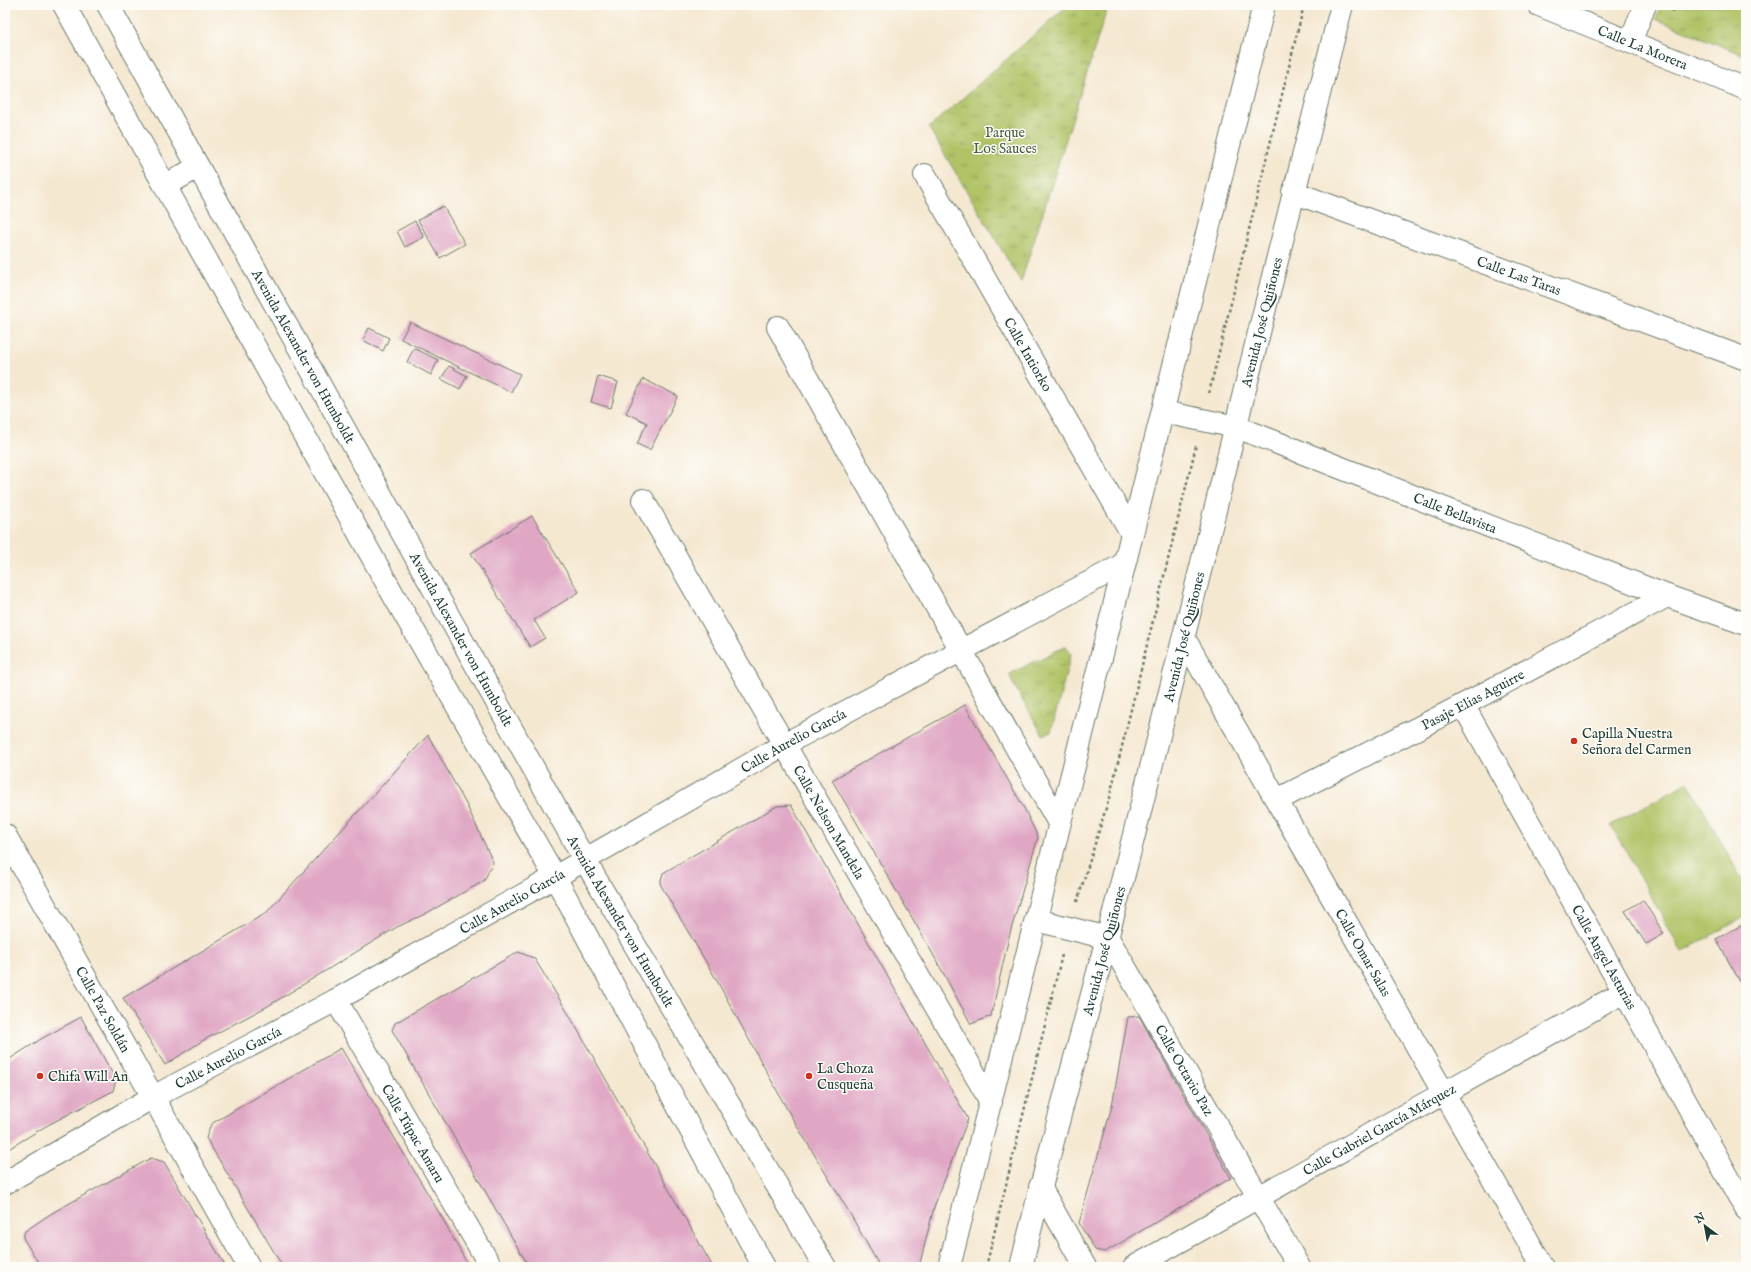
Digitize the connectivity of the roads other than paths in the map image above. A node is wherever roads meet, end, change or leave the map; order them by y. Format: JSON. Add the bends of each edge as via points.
{"nodes":[{"id":1,"x":64,"y":5,"type":"edge"},
{"id":2,"x":108,"y":5,"type":"edge"},
{"id":3,"x":1264,"y":5,"type":"edge"},
{"id":4,"x":1342,"y":5,"type":"edge"},
{"id":5,"x":1539,"y":5,"type":"edge"},
{"id":6,"x":1645,"y":5,"type":"edge"},
{"id":7,"x":1630,"y":42,"type":"junction"},
{"id":8,"x":1746,"y":89,"type":"edge"},
{"id":9,"x":198,"y":167,"type":"junction"},
{"id":10,"x":925,"y":175,"type":"dead end"},
{"id":11,"x":166,"y":185,"type":"junction"},
{"id":12,"x":1293,"y":192,"type":"junction"},
{"id":13,"x":778,"y":327,"type":"dead end"},
{"id":14,"x":1746,"y":359,"type":"edge"},
{"id":15,"x":1163,"y":412,"type":"junction"},
{"id":16,"x":1237,"y":427,"type":"junction"},
{"id":17,"x":643,"y":500,"type":"dead end"},
{"id":18,"x":1132,"y":534,"type":"junction"},
{"id":19,"x":1124,"y":564,"type":"junction"},
{"id":20,"x":1667,"y":596,"type":"junction"},
{"id":21,"x":1746,"y":624,"type":"edge"},
{"id":22,"x":1184,"y":638,"type":"junction"},
{"id":23,"x":963,"y":651,"type":"junction"},
{"id":24,"x":1463,"y":705,"type":"junction"},
{"id":25,"x":785,"y":744,"type":"junction"},
{"id":26,"x":1276,"y":800,"type":"junction"},
{"id":27,"x":1060,"y":823,"type":"junction"},
{"id":28,"x":5,"y":835,"type":"edge"},
{"id":29,"x":584,"y":859,"type":"junction"},
{"id":30,"x":555,"y":877,"type":"junction"},
{"id":31,"x":1036,"y":920,"type":"junction"},
{"id":32,"x":1108,"y":938,"type":"junction"},
{"id":33,"x":1624,"y":992,"type":"junction"},
{"id":34,"x":336,"y":1000,"type":"junction"},
{"id":35,"x":1444,"y":1093,"type":"junction"},
{"id":36,"x":153,"y":1097,"type":"junction"},
{"id":37,"x":991,"y":1102,"type":"junction"},
{"id":38,"x":5,"y":1183,"type":"edge"},
{"id":39,"x":1040,"y":1187,"type":"junction"},
{"id":40,"x":1259,"y":1197,"type":"junction"},
{"id":41,"x":1746,"y":1209,"type":"edge"},
{"id":42,"x":249,"y":1267,"type":"edge"},
{"id":43,"x":491,"y":1267,"type":"edge"},
{"id":44,"x":764,"y":1267,"type":"edge"},
{"id":45,"x":824,"y":1267,"type":"edge"},
{"id":46,"x":949,"y":1267,"type":"edge"},
{"id":47,"x":1021,"y":1267,"type":"edge"},
{"id":48,"x":1085,"y":1267,"type":"edge"},
{"id":49,"x":1134,"y":1267,"type":"edge"},
{"id":50,"x":1299,"y":1267,"type":"edge"},
{"id":51,"x":1544,"y":1267,"type":"edge"}],
"edges":[{"from":1,"to":11,"type":"street"},
{"from":2,"to":9,"type":"street","name":"Avenida Alexander von Humboldt"},
{"from":3,"to":15,"type":"street"},
{"from":4,"to":12,"type":"street","name":"Avenida José Quiñones"},
{"from":5,"to":7,"type":"street","name":"Calle La Morera"},
{"from":6,"to":7,"type":"street"},
{"from":7,"to":8,"type":"street","name":"Calle La Morera"},
{"from":9,"to":11,"type":"street"},
{"from":9,"to":29,"type":"street","name":"Avenida Alexander von Humboldt"},
{"from":10,"to":18,"type":"street","name":"Calle Intiorko"},
{"from":11,"to":30,"type":"street","via":[[394,596]]},
{"from":12,"to":14,"type":"street","name":"Calle Las Taras"},
{"from":12,"to":16,"type":"street","name":"Avenida José Quiñones"},
{"from":13,"to":23,"type":"street"},
{"from":15,"to":16,"type":"street","name":"Calle Bellavista"},
{"from":15,"to":18,"type":"street"},
{"from":16,"to":20,"type":"street","name":"Calle Bellavista"},
{"from":16,"to":22,"type":"street","name":"Avenida José Quiñones"},
{"from":17,"to":25,"type":"street","name":"Calle Nelson Mandela"},
{"from":18,"to":19,"type":"street"},
{"from":19,"to":23,"type":"street","name":"Calle Aurelio García"},
{"from":19,"to":27,"type":"street"},
{"from":20,"to":21,"type":"street","name":"Calle Bellavista"},
{"from":20,"to":24,"type":"street","name":"Pasaje Elias Aguirre"},
{"from":22,"to":26,"type":"street","name":"Calle Omar Salas"},
{"from":22,"to":32,"type":"street","name":"Avenida José Quiñones"},
{"from":23,"to":25,"type":"street","name":"Calle Aurelio García"},
{"from":23,"to":27,"type":"street"},
{"from":24,"to":26,"type":"street","name":"Pasaje Elias Aguirre"},
{"from":24,"to":33,"type":"street","name":"Calle Angel Asturias"},
{"from":25,"to":29,"type":"street","name":"Calle Aurelio García"},
{"from":25,"to":37,"type":"street","name":"Calle Nelson Mandela"},
{"from":26,"to":35,"type":"street","name":"Calle Omar Salas"},
{"from":27,"to":31,"type":"street"},
{"from":28,"to":36,"type":"street","name":"Calle Paz Soldán"},
{"from":29,"to":30,"type":"street","name":"Calle Aurelio García"},
{"from":29,"to":45,"type":"street","name":"Avenida Alexander von Humboldt"},
{"from":30,"to":34,"type":"street","name":"Calle Aurelio García"},
{"from":30,"to":44,"type":"street"},
{"from":31,"to":32,"type":"street"},
{"from":31,"to":37,"type":"street"},
{"from":32,"to":39,"type":"street","name":"Avenida José Quiñones"},
{"from":32,"to":40,"type":"street","name":"Calle Octavio Paz"},
{"from":33,"to":35,"type":"street","name":"Calle Gabriel García Márquez"},
{"from":33,"to":41,"type":"street","name":"Calle Angel Asturias"},
{"from":34,"to":36,"type":"street","name":"Calle Aurelio García"},
{"from":34,"to":43,"type":"street","name":"Calle Túpac Amaru"},
{"from":35,"to":40,"type":"street","name":"Calle Gabriel García Márquez"},
{"from":35,"to":51,"type":"street","name":"Calle Omar Salas"},
{"from":36,"to":38,"type":"street","name":"Calle Aurelio García"},
{"from":36,"to":42,"type":"street","name":"Calle Paz Soldán"},
{"from":37,"to":46,"type":"street"},
{"from":39,"to":47,"type":"street","name":"Avenida José Quiñones"},
{"from":39,"to":48,"type":"street"},
{"from":40,"to":49,"type":"street","name":"Calle Gabriel García Márquez"},
{"from":40,"to":50,"type":"street","name":"Calle Octavio Paz"}]}
